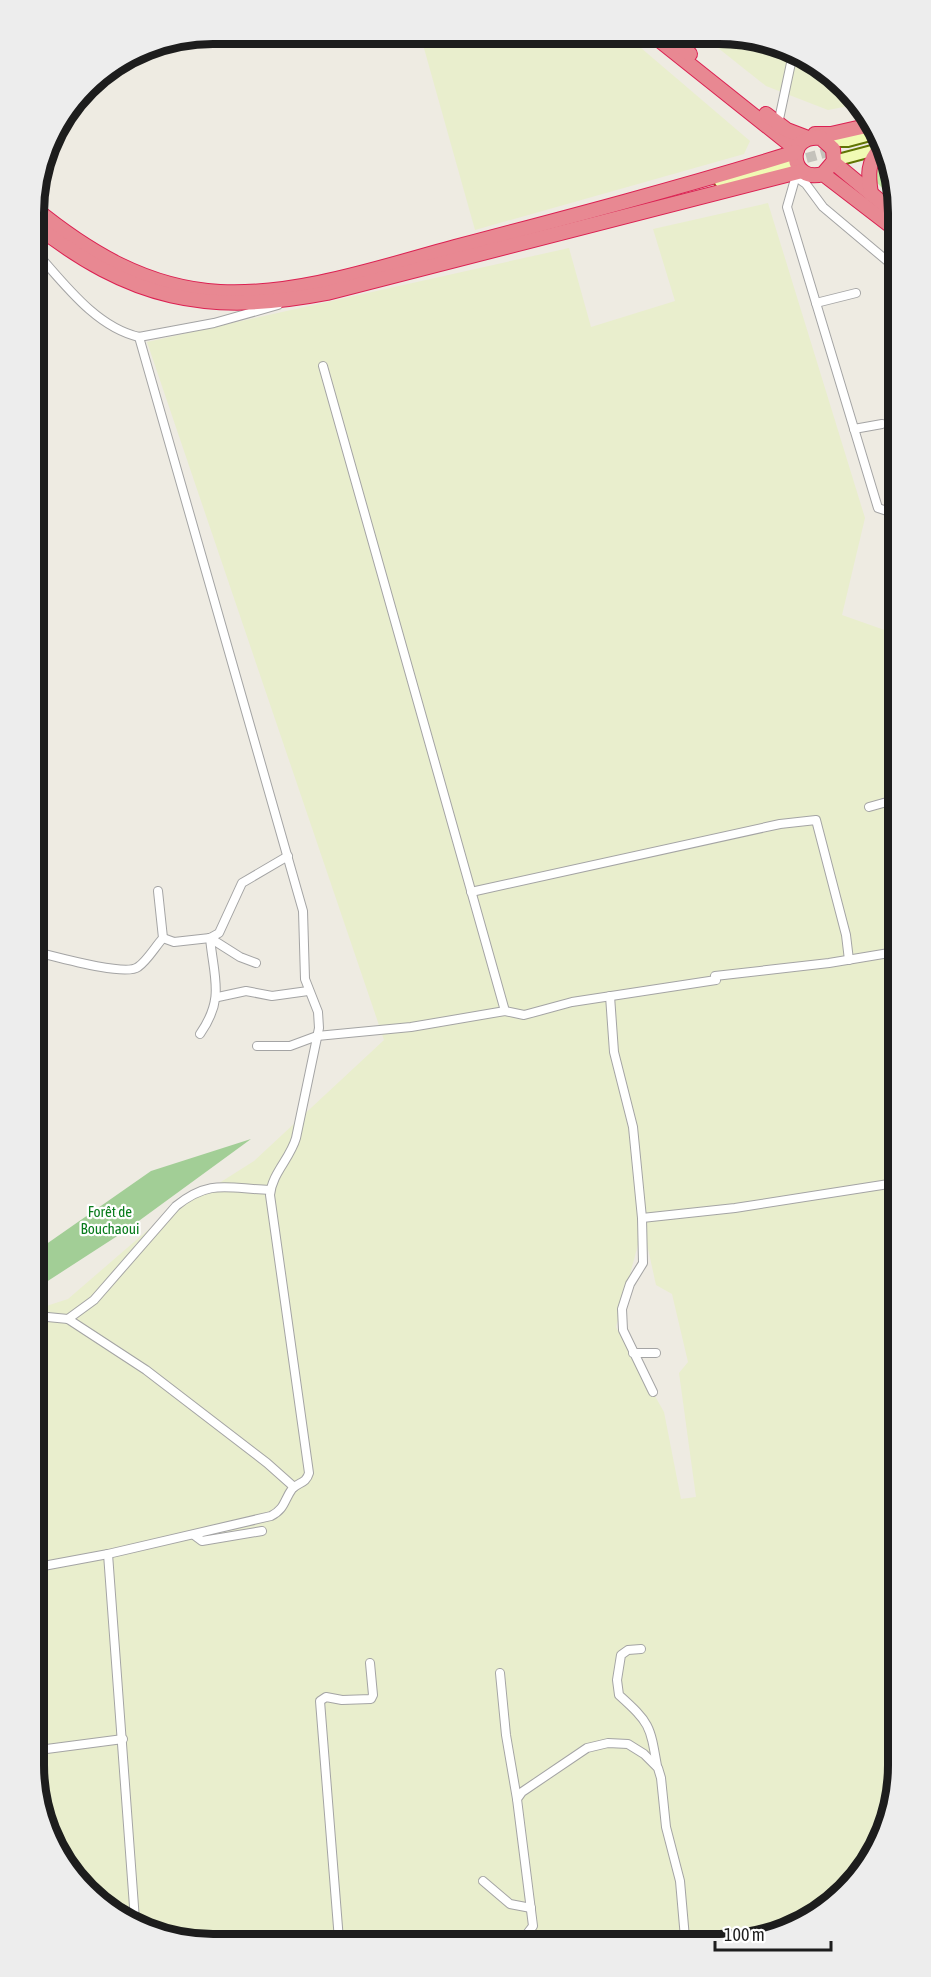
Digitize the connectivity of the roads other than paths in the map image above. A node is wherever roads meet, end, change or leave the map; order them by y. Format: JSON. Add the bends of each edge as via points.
{"nodes":[{"id":1,"x":665,"y":44,"type":"edge"},
{"id":2,"x":679,"y":44,"type":"edge"},
{"id":3,"x":791,"y":63,"type":"dead end"},
{"id":4,"x":864,"y":126,"type":"edge"},
{"id":5,"x":779,"y":128,"type":"junction"},
{"id":6,"x":869,"y":135,"type":"edge"},
{"id":7,"x":808,"y":138,"type":"junction"},
{"id":8,"x":827,"y":141,"type":"junction"},
{"id":9,"x":874,"y":146,"type":"edge"},
{"id":10,"x":877,"y":153,"type":"edge"},
{"id":11,"x":837,"y":157,"type":"junction"},
{"id":12,"x":769,"y":161,"type":"junction"},
{"id":13,"x":796,"y":164,"type":"junction"},
{"id":14,"x":823,"y":174,"type":"junction"},
{"id":15,"x":872,"y":194,"type":"junction"},
{"id":16,"x":888,"y":207,"type":"edge"},
{"id":17,"x":44,"y":216,"type":"edge"},
{"id":18,"x":888,"y":224,"type":"edge"},
{"id":19,"x":541,"y":225,"type":"junction"},
{"id":20,"x":44,"y":231,"type":"edge"},
{"id":21,"x":44,"y":260,"type":"edge"},
{"id":22,"x":888,"y":261,"type":"edge"},
{"id":23,"x":856,"y":293,"type":"dead end"},
{"id":24,"x":306,"y":297,"type":"junction"},
{"id":25,"x":816,"y":303,"type":"junction"},
{"id":26,"x":139,"y":336,"type":"junction"},
{"id":27,"x":323,"y":366,"type":"dead end"},
{"id":28,"x":882,"y":424,"type":"dead end"},
{"id":29,"x":854,"y":429,"type":"junction"},
{"id":30,"x":888,"y":511,"type":"edge"},
{"id":31,"x":888,"y":802,"type":"edge"},
{"id":32,"x":869,"y":807,"type":"dead end"},
{"id":33,"x":288,"y":856,"type":"junction"},
{"id":34,"x":158,"y":891,"type":"dead end"},
{"id":35,"x":471,"y":892,"type":"junction"},
{"id":36,"x":162,"y":938,"type":"junction"},
{"id":37,"x":210,"y":938,"type":"junction"},
{"id":38,"x":888,"y":953,"type":"edge"},
{"id":39,"x":44,"y":954,"type":"edge"},
{"id":40,"x":849,"y":960,"type":"junction"},
{"id":41,"x":256,"y":963,"type":"dead end"},
{"id":42,"x":308,"y":991,"type":"junction"},
{"id":43,"x":610,"y":996,"type":"junction"},
{"id":44,"x":218,"y":997,"type":"junction"},
{"id":45,"x":505,"y":1011,"type":"junction"},
{"id":46,"x":200,"y":1034,"type":"dead end"},
{"id":47,"x":317,"y":1036,"type":"junction"},
{"id":48,"x":257,"y":1046,"type":"dead end"},
{"id":49,"x":887,"y":1184,"type":"edge"},
{"id":50,"x":270,"y":1190,"type":"junction"},
{"id":51,"x":642,"y":1218,"type":"junction"},
{"id":52,"x":44,"y":1317,"type":"edge"},
{"id":53,"x":68,"y":1319,"type":"junction"},
{"id":54,"x":633,"y":1353,"type":"junction"},
{"id":55,"x":656,"y":1353,"type":"dead end"},
{"id":56,"x":653,"y":1392,"type":"dead end"},
{"id":57,"x":294,"y":1487,"type":"junction"},
{"id":58,"x":262,"y":1531,"type":"dead end"},
{"id":59,"x":194,"y":1535,"type":"junction"},
{"id":60,"x":108,"y":1554,"type":"junction"},
{"id":61,"x":44,"y":1566,"type":"edge"},
{"id":62,"x":641,"y":1649,"type":"dead end"},
{"id":63,"x":370,"y":1663,"type":"dead end"},
{"id":64,"x":500,"y":1673,"type":"dead end"},
{"id":65,"x":123,"y":1739,"type":"junction"},
{"id":66,"x":44,"y":1749,"type":"edge"},
{"id":67,"x":658,"y":1768,"type":"junction"},
{"id":68,"x":517,"y":1799,"type":"junction"},
{"id":69,"x":483,"y":1881,"type":"dead end"},
{"id":70,"x":531,"y":1908,"type":"junction"},
{"id":71,"x":135,"y":1914,"type":"edge"},
{"id":72,"x":339,"y":1934,"type":"edge"},
{"id":73,"x":527,"y":1934,"type":"edge"},
{"id":74,"x":685,"y":1934,"type":"edge"}],
"edges":[{"from":1,"to":5,"type":"highway"},
{"from":2,"to":5,"type":"highway"},
{"from":3,"to":5,"type":"street"},
{"from":4,"to":5,"type":"highway","via":[[822,135]]},
{"from":5,"to":7,"type":"highway"},
{"from":5,"to":12,"type":"highway"},
{"from":5,"to":13,"type":"highway"},
{"from":6,"to":8,"type":"main road"},
{"from":7,"to":8,"type":"highway"},
{"from":7,"to":13,"type":"highway"},
{"from":8,"to":11,"type":"highway"},
{"from":9,"to":11,"type":"main road"},
{"from":10,"to":15,"type":"highway","via":[[868,172]]},
{"from":11,"to":14,"type":"highway"},
{"from":11,"to":15,"type":"highway"},
{"from":12,"to":13,"type":"highway"},
{"from":12,"to":19,"type":"highway"},
{"from":13,"to":14,"type":"highway","via":[[812,176]]},
{"from":13,"to":19,"type":"main road"},
{"from":13,"to":22,"type":"street","via":[[823,207]]},
{"from":13,"to":24,"type":"highway","via":[[544,239]]},
{"from":13,"to":25,"type":"street","via":[[787,207]]},
{"from":14,"to":18,"type":"highway"},
{"from":15,"to":16,"type":"highway"},
{"from":17,"to":19,"type":"highway","via":[[116,265],[167,283],[219,292],[288,289]]},
{"from":20,"to":24,"type":"highway","via":[[106,273],[167,296],[244,304]]},
{"from":21,"to":26,"type":"street","via":[[101,318]]},
{"from":23,"to":25,"type":"street"},
{"from":24,"to":26,"type":"street","via":[[214,323]]},
{"from":25,"to":29,"type":"street"},
{"from":26,"to":33,"type":"street"},
{"from":27,"to":35,"type":"street"},
{"from":28,"to":29,"type":"street"},
{"from":29,"to":30,"type":"street","via":[[878,508]]},
{"from":31,"to":32,"type":"street"},
{"from":33,"to":37,"type":"street","via":[[242,884],[224,926]]},
{"from":33,"to":42,"type":"street","via":[[303,910]]},
{"from":34,"to":36,"type":"street"},
{"from":35,"to":40,"type":"street","via":[[780,824],[816,820]]},
{"from":35,"to":45,"type":"street"},
{"from":36,"to":37,"type":"street","via":[[174,942]]},
{"from":36,"to":39,"type":"street","via":[[132,970]]},
{"from":37,"to":41,"type":"street"},
{"from":37,"to":44,"type":"street"},
{"from":38,"to":40,"type":"street"},
{"from":40,"to":43,"type":"street"},
{"from":42,"to":44,"type":"street","via":[[272,996],[246,991]]},
{"from":42,"to":47,"type":"street","via":[[318,1012]]},
{"from":43,"to":45,"type":"street","via":[[524,1015]]},
{"from":43,"to":51,"type":"street","via":[[614,1052],[633,1127]]},
{"from":44,"to":46,"type":"street","via":[[212,1017]]},
{"from":45,"to":47,"type":"street","via":[[411,1027]]},
{"from":47,"to":48,"type":"street","via":[[290,1046]]},
{"from":47,"to":50,"type":"street","via":[[294,1146]]},
{"from":49,"to":51,"type":"street"},
{"from":50,"to":53,"type":"street","via":[[206,1187],[192,1193],[176,1206],[94,1300]]},
{"from":50,"to":57,"type":"street","via":[[309,1469],[306,1480]]},
{"from":51,"to":54,"type":"street","via":[[643,1263],[630,1284],[622,1309],[623,1330]]},
{"from":52,"to":53,"type":"street"},
{"from":53,"to":57,"type":"street","via":[[146,1370]]},
{"from":54,"to":55,"type":"street"},
{"from":54,"to":56,"type":"street"},
{"from":57,"to":59,"type":"street","via":[[284,1508],[271,1516]]},
{"from":58,"to":59,"type":"street","via":[[202,1541]]},
{"from":59,"to":60,"type":"street"},
{"from":60,"to":61,"type":"street"},
{"from":60,"to":65,"type":"street"},
{"from":62,"to":67,"type":"street","via":[[621,1655],[619,1695],[645,1719]]},
{"from":63,"to":72,"type":"street","via":[[374,1695],[371,1699],[326,1697],[320,1701]]},
{"from":64,"to":68,"type":"street"},
{"from":65,"to":66,"type":"street"},
{"from":65,"to":71,"type":"street"},
{"from":67,"to":68,"type":"street","via":[[628,1744],[608,1743],[587,1748]]},
{"from":67,"to":74,"type":"street","via":[[666,1827],[680,1881]]},
{"from":68,"to":70,"type":"street"},
{"from":69,"to":70,"type":"street","via":[[510,1904]]},
{"from":70,"to":73,"type":"street","via":[[533,1926]]}]}
